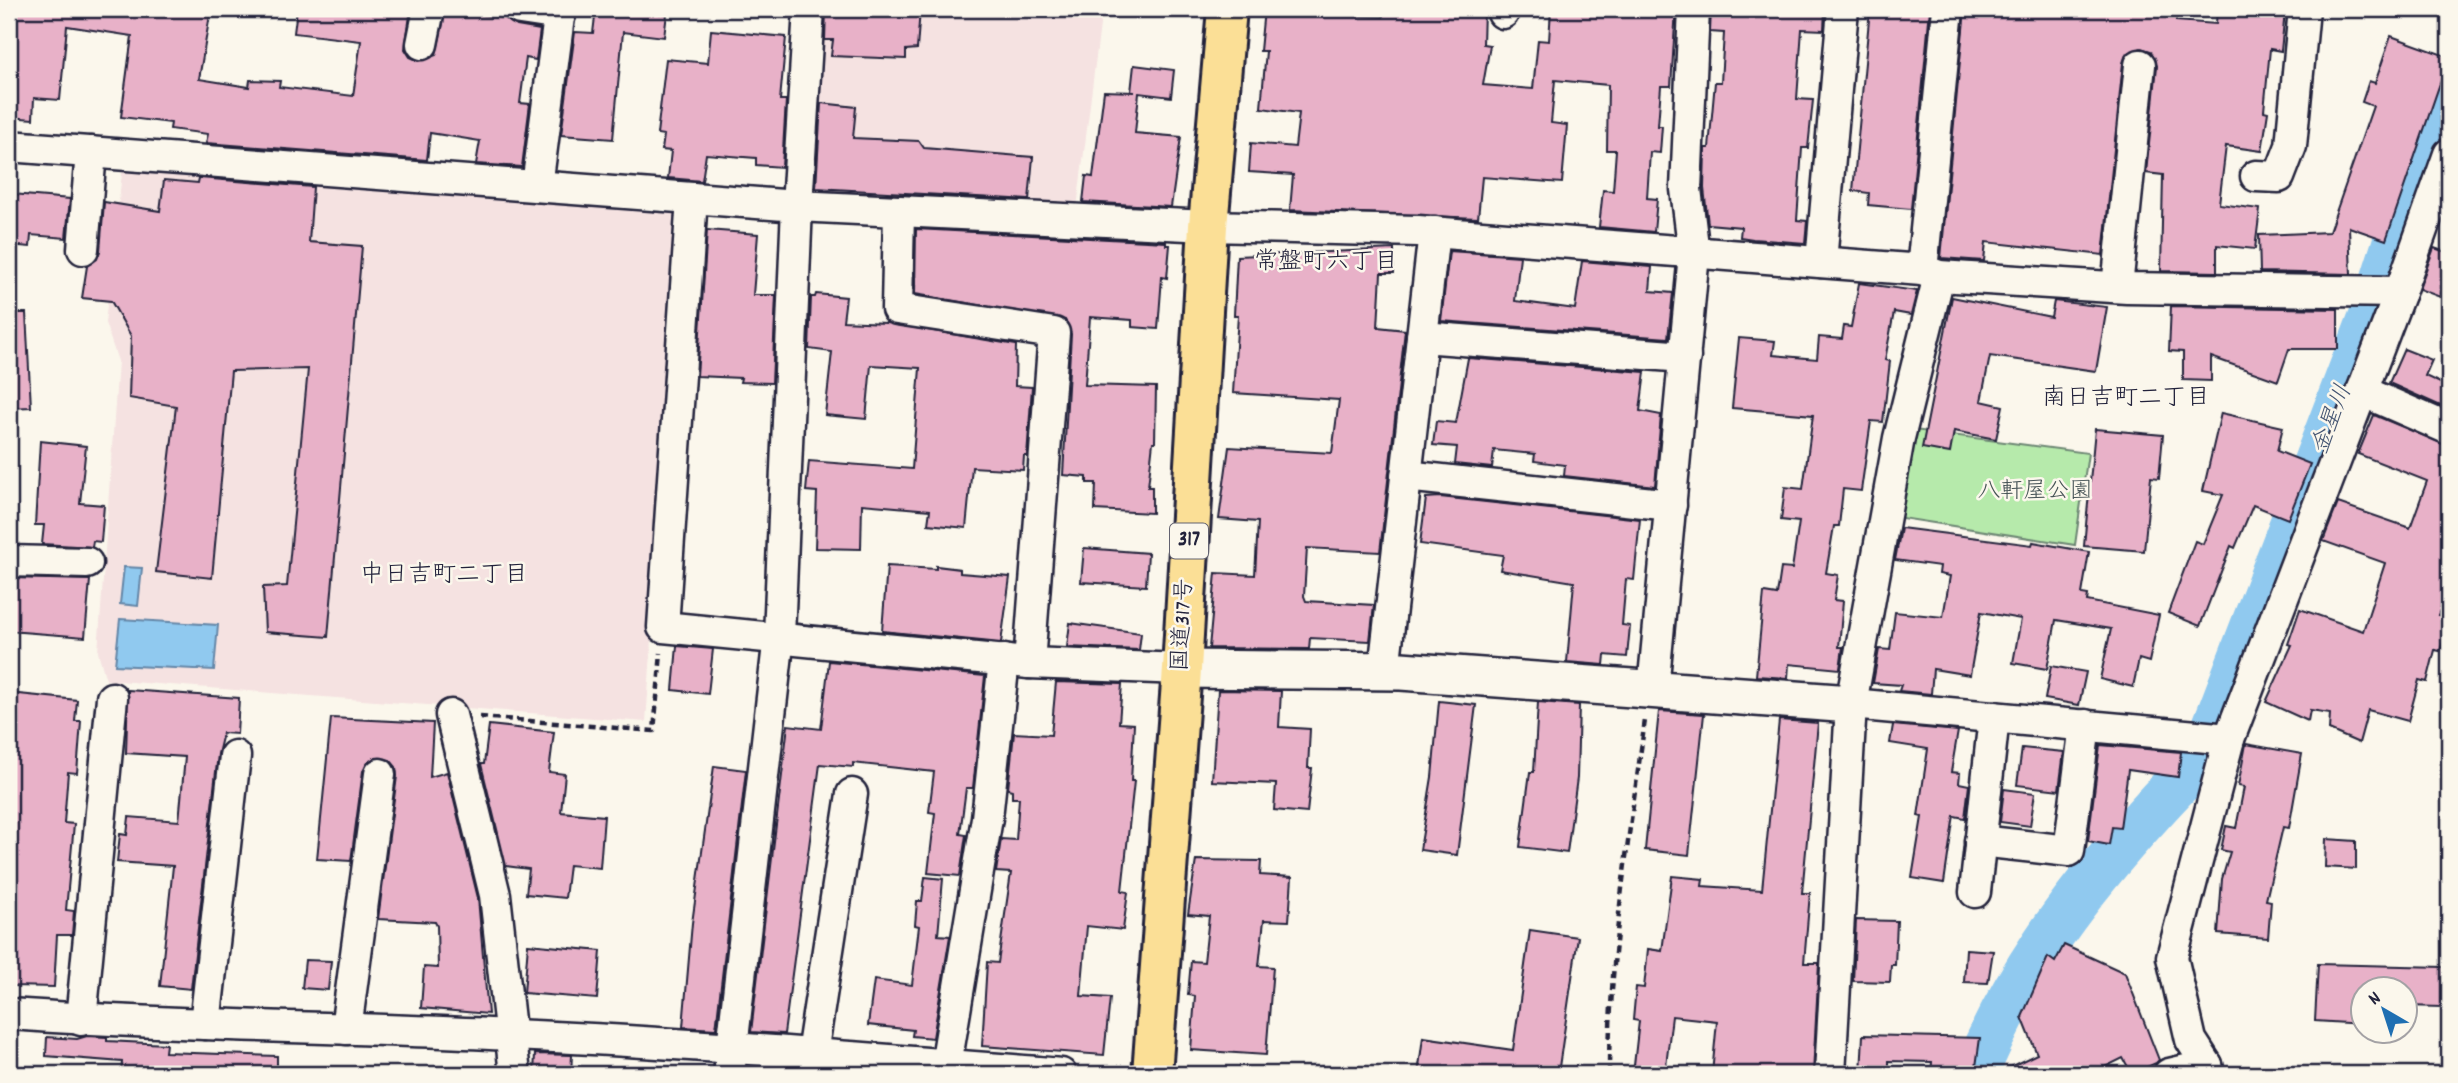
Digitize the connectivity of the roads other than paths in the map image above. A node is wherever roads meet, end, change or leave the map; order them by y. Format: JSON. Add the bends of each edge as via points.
{"nodes":[{"id":1,"x":429,"y":9,"type":"edge"},
{"id":2,"x":520,"y":9,"type":"edge"},
{"id":3,"x":809,"y":9,"type":"edge"},
{"id":4,"x":1227,"y":9,"type":"edge"},
{"id":5,"x":1694,"y":9,"type":"edge"},
{"id":6,"x":1843,"y":9,"type":"edge"},
{"id":7,"x":1948,"y":9,"type":"edge"},
{"id":8,"x":2304,"y":9,"type":"edge"},
{"id":9,"x":560,"y":12,"type":"edge"},
{"id":10,"x":422,"y":44,"type":"dead end"},
{"id":11,"x":2140,"y":65,"type":"dead end"},
{"id":12,"x":9,"y":146,"type":"edge"},
{"id":13,"x":91,"y":152,"type":"junction"},
{"id":14,"x":2449,"y":153,"type":"edge"},
{"id":15,"x":2256,"y":176,"type":"dead end"},
{"id":16,"x":537,"y":186,"type":"junction"},
{"id":17,"x":692,"y":198,"type":"junction"},
{"id":18,"x":797,"y":206,"type":"junction"},
{"id":19,"x":899,"y":211,"type":"junction"},
{"id":20,"x":1208,"y":226,"type":"junction"},
{"id":21,"x":2438,"y":228,"type":"edge"},
{"id":22,"x":1434,"y":232,"type":"junction"},
{"id":23,"x":83,"y":249,"type":"dead end"},
{"id":24,"x":1694,"y":254,"type":"junction"},
{"id":25,"x":1821,"y":262,"type":"junction"},
{"id":26,"x":1931,"y":273,"type":"junction"},
{"id":27,"x":2117,"y":287,"type":"junction"},
{"id":28,"x":2400,"y":292,"type":"junction"},
{"id":29,"x":1422,"y":337,"type":"junction"},
{"id":30,"x":1685,"y":357,"type":"junction"},
{"id":31,"x":2362,"y":391,"type":"junction"},
{"id":32,"x":2449,"y":429,"type":"edge"},
{"id":33,"x":1406,"y":476,"type":"junction"},
{"id":34,"x":1671,"y":505,"type":"junction"},
{"id":35,"x":9,"y":561,"type":"edge"},
{"id":36,"x":88,"y":563,"type":"dead end"},
{"id":37,"x":779,"y":636,"type":"junction"},
{"id":38,"x":1016,"y":661,"type":"junction"},
{"id":39,"x":1182,"y":669,"type":"junction"},
{"id":40,"x":1384,"y":670,"type":"junction"},
{"id":41,"x":1651,"y":689,"type":"junction"},
{"id":42,"x":112,"y":698,"type":"dead end"},
{"id":43,"x":1851,"y":704,"type":"junction"},
{"id":44,"x":451,"y":715,"type":"road end"},
{"id":45,"x":1994,"y":717,"type":"junction"},
{"id":46,"x":2085,"y":725,"type":"junction"},
{"id":47,"x":2229,"y":738,"type":"junction"},
{"id":48,"x":234,"y":756,"type":"dead end"},
{"id":49,"x":380,"y":774,"type":"dead end"},
{"id":50,"x":852,"y":794,"type":"dead end"},
{"id":51,"x":1980,"y":841,"type":"junction"},
{"id":52,"x":1975,"y":892,"type":"dead end"},
{"id":53,"x":9,"y":1014,"type":"edge"},
{"id":54,"x":81,"y":1020,"type":"junction"},
{"id":55,"x":205,"y":1024,"type":"junction"},
{"id":56,"x":346,"y":1029,"type":"junction"},
{"id":57,"x":512,"y":1035,"type":"junction"},
{"id":58,"x":812,"y":1054,"type":"junction"},
{"id":59,"x":732,"y":1061,"type":"edge"},
{"id":60,"x":946,"y":1065,"type":"junction"},
{"id":61,"x":885,"y":1067,"type":"edge"},
{"id":62,"x":2208,"y":1070,"type":"edge"},
{"id":63,"x":515,"y":1074,"type":"edge"},
{"id":64,"x":1061,"y":1074,"type":"edge"},
{"id":65,"x":1152,"y":1074,"type":"edge"},
{"id":66,"x":1830,"y":1074,"type":"edge"},
{"id":67,"x":2169,"y":1074,"type":"edge"}],
"edges":[{"from":1,"to":10,"type":"street"},
{"from":2,"to":9,"type":"street"},
{"from":3,"to":18,"type":"street"},
{"from":4,"to":20,"type":"highway","name":"国道317号","number":"317"},
{"from":5,"to":24,"type":"street","via":[[1686,189]]},
{"from":6,"to":25,"type":"street"},
{"from":7,"to":26,"type":"street"},
{"from":8,"to":15,"type":"street","via":[[2291,146],[2279,177]]},
{"from":9,"to":16,"type":"street"},
{"from":11,"to":27,"type":"street"},
{"from":12,"to":13,"type":"street"},
{"from":13,"to":16,"type":"street"},
{"from":13,"to":23,"type":"street"},
{"from":14,"to":21,"type":"street"},
{"from":16,"to":17,"type":"street"},
{"from":17,"to":18,"type":"street"},
{"from":17,"to":37,"type":"street","via":[[663,628]]},
{"from":18,"to":19,"type":"street"},
{"from":18,"to":37,"type":"street"},
{"from":19,"to":20,"type":"street"},
{"from":19,"to":38,"type":"street","via":[[897,309],[1054,333]]},
{"from":20,"to":22,"type":"street"},
{"from":20,"to":39,"type":"highway","name":"国道317号","number":"317"},
{"from":21,"to":28,"type":"street"},
{"from":22,"to":24,"type":"street"},
{"from":22,"to":29,"type":"street"},
{"from":24,"to":25,"type":"street"},
{"from":24,"to":30,"type":"street"},
{"from":25,"to":26,"type":"street"},
{"from":26,"to":27,"type":"street"},
{"from":26,"to":43,"type":"street"},
{"from":27,"to":28,"type":"street"},
{"from":28,"to":31,"type":"street"},
{"from":29,"to":30,"type":"street"},
{"from":29,"to":33,"type":"street"},
{"from":30,"to":34,"type":"street"},
{"from":31,"to":32,"type":"street"},
{"from":31,"to":47,"type":"street"},
{"from":33,"to":34,"type":"street"},
{"from":33,"to":40,"type":"street"},
{"from":34,"to":41,"type":"street"},
{"from":35,"to":36,"type":"street"},
{"from":37,"to":38,"type":"street"},
{"from":37,"to":59,"type":"street"},
{"from":38,"to":39,"type":"street"},
{"from":38,"to":60,"type":"street"},
{"from":39,"to":40,"type":"street"},
{"from":39,"to":65,"type":"highway","name":"国道317号","number":"317"},
{"from":40,"to":41,"type":"street"},
{"from":41,"to":43,"type":"street"},
{"from":42,"to":54,"type":"street"},
{"from":43,"to":45,"type":"street"},
{"from":43,"to":66,"type":"street"},
{"from":44,"to":57,"type":"street","via":[[495,895]]},
{"from":45,"to":46,"type":"street"},
{"from":45,"to":51,"type":"street"},
{"from":46,"to":47,"type":"street"},
{"from":46,"to":51,"type":"street","via":[[2069,851]]},
{"from":47,"to":62,"type":"street","via":[[2172,957],[2192,1040]]},
{"from":48,"to":55,"type":"street"},
{"from":49,"to":56,"type":"street"},
{"from":50,"to":58,"type":"street"},
{"from":51,"to":52,"type":"street"},
{"from":53,"to":54,"type":"street"},
{"from":54,"to":55,"type":"street"},
{"from":55,"to":56,"type":"street"},
{"from":56,"to":57,"type":"street"},
{"from":57,"to":59,"type":"street"},
{"from":57,"to":63,"type":"street"},
{"from":58,"to":59,"type":"street"},
{"from":58,"to":61,"type":"street"},
{"from":60,"to":61,"type":"street"},
{"from":60,"to":64,"type":"street"},
{"from":62,"to":67,"type":"street"}]}
